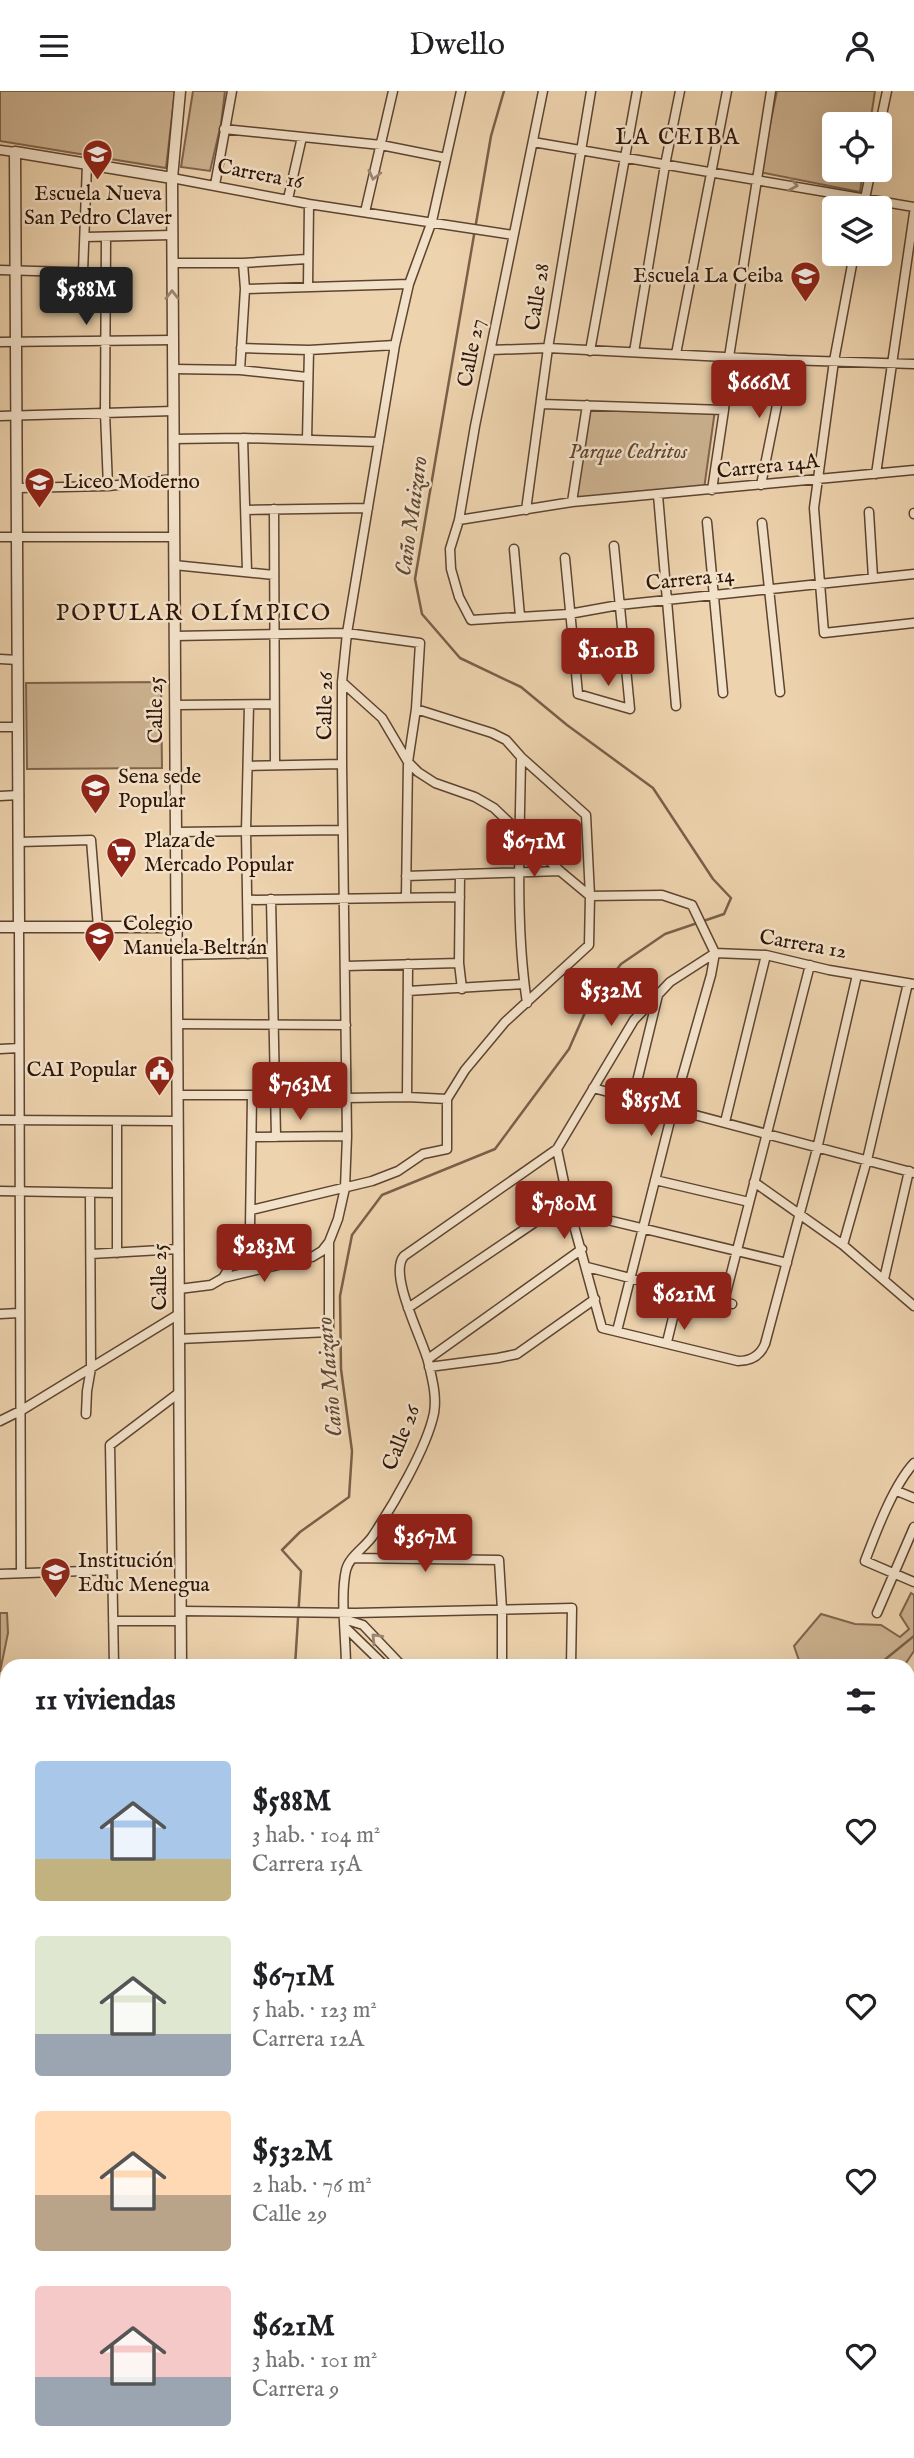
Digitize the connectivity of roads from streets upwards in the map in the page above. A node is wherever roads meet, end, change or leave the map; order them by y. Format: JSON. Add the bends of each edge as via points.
{"nodes":[{"id":1,"x":180,"y":91,"type":"edge"},
{"id":2,"x":232,"y":91,"type":"edge"},
{"id":3,"x":393,"y":91,"type":"edge"},
{"id":4,"x":461,"y":91,"type":"edge"},
{"id":5,"x":543,"y":91,"type":"edge"},
{"id":6,"x":590,"y":91,"type":"edge"},
{"id":7,"x":637,"y":91,"type":"edge"},
{"id":8,"x":680,"y":91,"type":"edge"},
{"id":9,"x":727,"y":91,"type":"edge"},
{"id":10,"x":771,"y":91,"type":"edge"},
{"id":11,"x":887,"y":91,"type":"edge"},
{"id":12,"x":883,"y":112,"type":"edge"},
{"id":13,"x":223,"y":129,"type":"junction"},
{"id":14,"x":302,"y":137,"type":"junction"},
{"id":15,"x":533,"y":142,"type":"junction"},
{"id":16,"x":381,"y":145,"type":"junction"},
{"id":17,"x":579,"y":149,"type":"junction"},
{"id":18,"x":0,"y":150,"type":"edge"},
{"id":19,"x":15,"y":152,"type":"junction"},
{"id":20,"x":446,"y":158,"type":"junction"},
{"id":21,"x":624,"y":158,"type":"junction"},
{"id":22,"x":87,"y":164,"type":"junction"},
{"id":23,"x":665,"y":165,"type":"junction"},
{"id":24,"x":712,"y":174,"type":"junction"},
{"id":25,"x":172,"y":179,"type":"junction"},
{"id":26,"x":756,"y":179,"type":"junction"},
{"id":27,"x":215,"y":185,"type":"junction"},
{"id":28,"x":854,"y":196,"type":"edge"},
{"id":29,"x":288,"y":199,"type":"junction"},
{"id":30,"x":892,"y":203,"type":"edge"},
{"id":31,"x":309,"y":204,"type":"junction"},
{"id":32,"x":914,"y":207,"type":"edge"},
{"id":33,"x":365,"y":212,"type":"junction"},
{"id":34,"x":914,"y":213,"type":"edge"},
{"id":35,"x":432,"y":221,"type":"junction"},
{"id":36,"x":172,"y":235,"type":"junction"},
{"id":37,"x":513,"y":235,"type":"junction"},
{"id":38,"x":85,"y":237,"type":"junction"},
{"id":39,"x":106,"y":237,"type":"junction"},
{"id":40,"x":307,"y":259,"type":"junction"},
{"id":41,"x":172,"y":263,"type":"junction"},
{"id":42,"x":243,"y":263,"type":"junction"},
{"id":43,"x":852,"y":266,"type":"edge"},
{"id":44,"x":0,"y":270,"type":"edge"},
{"id":45,"x":15,"y":271,"type":"junction"},
{"id":46,"x":83,"y":272,"type":"junction"},
{"id":47,"x":106,"y":273,"type":"junction"},
{"id":48,"x":409,"y":285,"type":"junction"},
{"id":49,"x":308,"y":286,"type":"junction"},
{"id":50,"x":245,"y":289,"type":"junction"},
{"id":51,"x":173,"y":340,"type":"junction"},
{"id":52,"x":106,"y":341,"type":"junction"},
{"id":53,"x":0,"y":342,"type":"edge"},
{"id":54,"x":16,"y":342,"type":"junction"},
{"id":55,"x":395,"y":345,"type":"junction"},
{"id":56,"x":242,"y":348,"type":"junction"},
{"id":57,"x":548,"y":348,"type":"junction"},
{"id":58,"x":309,"y":350,"type":"junction"},
{"id":59,"x":491,"y":350,"type":"junction"},
{"id":60,"x":590,"y":351,"type":"junction"},
{"id":61,"x":634,"y":352,"type":"junction"},
{"id":62,"x":676,"y":354,"type":"junction"},
{"id":63,"x":729,"y":357,"type":"junction"},
{"id":64,"x":786,"y":360,"type":"junction"},
{"id":65,"x":834,"y":361,"type":"junction"},
{"id":66,"x":891,"y":363,"type":"junction"},
{"id":67,"x":914,"y":364,"type":"edge"},
{"id":68,"x":173,"y":369,"type":"junction"},
{"id":69,"x":240,"y":370,"type":"junction"},
{"id":70,"x":307,"y":377,"type":"junction"},
{"id":71,"x":541,"y":404,"type":"junction"},
{"id":72,"x":587,"y":405,"type":"junction"},
{"id":73,"x":724,"y":410,"type":"junction"},
{"id":74,"x":173,"y":411,"type":"junction"},
{"id":75,"x":105,"y":413,"type":"junction"},
{"id":76,"x":16,"y":416,"type":"junction"},
{"id":77,"x":0,"y":417,"type":"edge"},
{"id":78,"x":243,"y":438,"type":"junction"},
{"id":79,"x":173,"y":439,"type":"junction"},
{"id":80,"x":307,"y":440,"type":"junction"},
{"id":81,"x":379,"y":442,"type":"junction"},
{"id":82,"x":914,"y":470,"type":"edge"},
{"id":83,"x":876,"y":474,"type":"junction"},
{"id":84,"x":174,"y":479,"type":"junction"},
{"id":85,"x":820,"y":479,"type":"junction"},
{"id":86,"x":108,"y":485,"type":"junction"},
{"id":87,"x":761,"y":485,"type":"junction"},
{"id":88,"x":18,"y":488,"type":"junction"},
{"id":89,"x":712,"y":490,"type":"junction"},
{"id":90,"x":658,"y":495,"type":"junction"},
{"id":91,"x":572,"y":502,"type":"junction"},
{"id":92,"x":368,"y":508,"type":"junction"},
{"id":93,"x":274,"y":509,"type":"junction"},
{"id":94,"x":246,"y":510,"type":"junction"},
{"id":95,"x":526,"y":510,"type":"junction"},
{"id":96,"x":869,"y":512,"type":"dead end"},
{"id":97,"x":459,"y":520,"type":"junction"},
{"id":98,"x":707,"y":522,"type":"dead end"},
{"id":99,"x":762,"y":523,"type":"dead end"},
{"id":100,"x":0,"y":537,"type":"edge"},
{"id":101,"x":17,"y":537,"type":"junction"},
{"id":102,"x":174,"y":537,"type":"junction"},
{"id":103,"x":614,"y":546,"type":"dead end"},
{"id":104,"x":514,"y":549,"type":"dead end"},
{"id":105,"x":565,"y":558,"type":"dead end"},
{"id":106,"x":174,"y":565,"type":"junction"},
{"id":107,"x":247,"y":572,"type":"junction"},
{"id":108,"x":914,"y":574,"type":"edge"},
{"id":109,"x":274,"y":575,"type":"junction"},
{"id":110,"x":873,"y":578,"type":"junction"},
{"id":111,"x":818,"y":584,"type":"junction"},
{"id":112,"x":768,"y":590,"type":"junction"},
{"id":113,"x":714,"y":595,"type":"junction"},
{"id":114,"x":666,"y":600,"type":"junction"},
{"id":115,"x":619,"y":605,"type":"junction"},
{"id":116,"x":569,"y":614,"type":"junction"},
{"id":117,"x":520,"y":616,"type":"junction"},
{"id":118,"x":471,"y":620,"type":"joint"},
{"id":119,"x":914,"y":623,"type":"edge"},
{"id":120,"x":347,"y":633,"type":"junction"},
{"id":121,"x":274,"y":634,"type":"junction"},
{"id":122,"x":175,"y":636,"type":"junction"},
{"id":123,"x":0,"y":659,"type":"edge"},
{"id":124,"x":18,"y":660,"type":"junction"},
{"id":125,"x":342,"y":682,"type":"junction"},
{"id":126,"x":780,"y":692,"type":"dead end"},
{"id":127,"x":723,"y":693,"type":"dead end"},
{"id":128,"x":274,"y":704,"type":"junction"},
{"id":129,"x":175,"y":705,"type":"junction"},
{"id":130,"x":248,"y":705,"type":"junction"},
{"id":131,"x":676,"y":706,"type":"dead end"},
{"id":132,"x":416,"y":709,"type":"junction"},
{"id":133,"x":0,"y":727,"type":"edge"},
{"id":134,"x":18,"y":727,"type":"junction"},
{"id":135,"x":521,"y":757,"type":"junction"},
{"id":136,"x":408,"y":762,"type":"junction"},
{"id":137,"x":342,"y":764,"type":"junction"},
{"id":138,"x":275,"y":765,"type":"junction"},
{"id":139,"x":248,"y":766,"type":"junction"},
{"id":140,"x":19,"y":795,"type":"junction"},
{"id":141,"x":0,"y":796,"type":"edge"},
{"id":142,"x":343,"y":830,"type":"junction"},
{"id":143,"x":520,"y":830,"type":"junction"},
{"id":144,"x":246,"y":831,"type":"junction"},
{"id":145,"x":176,"y":832,"type":"junction"},
{"id":146,"x":19,"y":842,"type":"junction"},
{"id":147,"x":560,"y":871,"type":"junction"},
{"id":148,"x":519,"y":872,"type":"junction"},
{"id":149,"x":460,"y":874,"type":"junction"},
{"id":150,"x":406,"y":876,"type":"junction"},
{"id":151,"x":590,"y":896,"type":"junction"},
{"id":152,"x":406,"y":897,"type":"junction"},
{"id":153,"x":460,"y":897,"type":"junction"},
{"id":154,"x":271,"y":899,"type":"junction"},
{"id":155,"x":344,"y":899,"type":"junction"},
{"id":156,"x":247,"y":900,"type":"junction"},
{"id":157,"x":0,"y":927,"type":"edge"},
{"id":158,"x":19,"y":927,"type":"junction"},
{"id":159,"x":98,"y":927,"type":"junction"},
{"id":160,"x":176,"y":927,"type":"junction"},
{"id":161,"x":272,"y":953,"type":"junction"},
{"id":162,"x":715,"y":953,"type":"junction"},
{"id":163,"x":177,"y":954,"type":"junction"},
{"id":164,"x":248,"y":954,"type":"junction"},
{"id":165,"x":766,"y":955,"type":"junction"},
{"id":166,"x":459,"y":963,"type":"junction"},
{"id":167,"x":408,"y":964,"type":"junction"},
{"id":168,"x":810,"y":965,"type":"junction"},
{"id":169,"x":346,"y":966,"type":"junction"},
{"id":170,"x":858,"y":975,"type":"junction"},
{"id":171,"x":911,"y":983,"type":"edge"},
{"id":172,"x":524,"y":984,"type":"junction"},
{"id":173,"x":463,"y":989,"type":"junction"},
{"id":174,"x":408,"y":991,"type":"junction"},
{"id":175,"x":659,"y":992,"type":"junction"},
{"id":176,"x":527,"y":1003,"type":"junction"},
{"id":177,"x":177,"y":1024,"type":"junction"},
{"id":178,"x":274,"y":1024,"type":"junction"},
{"id":179,"x":346,"y":1025,"type":"junction"},
{"id":180,"x":19,"y":1048,"type":"junction"},
{"id":181,"x":0,"y":1049,"type":"edge"},
{"id":182,"x":593,"y":1088,"type":"junction"},
{"id":183,"x":178,"y":1095,"type":"junction"},
{"id":184,"x":275,"y":1095,"type":"junction"},
{"id":185,"x":252,"y":1096,"type":"junction"},
{"id":186,"x":407,"y":1097,"type":"junction"},
{"id":187,"x":347,"y":1098,"type":"junction"},
{"id":188,"x":633,"y":1098,"type":"junction"},
{"id":189,"x":446,"y":1099,"type":"junction"},
{"id":190,"x":673,"y":1109,"type":"junction"},
{"id":191,"x":0,"y":1120,"type":"edge"},
{"id":192,"x":19,"y":1120,"type":"junction"},
{"id":193,"x":178,"y":1121,"type":"junction"},
{"id":194,"x":117,"y":1122,"type":"junction"},
{"id":195,"x":725,"y":1122,"type":"junction"},
{"id":196,"x":767,"y":1133,"type":"junction"},
{"id":197,"x":347,"y":1136,"type":"junction"},
{"id":198,"x":253,"y":1137,"type":"junction"},
{"id":199,"x":276,"y":1137,"type":"junction"},
{"id":200,"x":557,"y":1149,"type":"junction"},
{"id":201,"x":817,"y":1149,"type":"junction"},
{"id":202,"x":867,"y":1160,"type":"junction"},
{"id":203,"x":911,"y":1172,"type":"edge"},
{"id":204,"x":655,"y":1180,"type":"junction"},
{"id":205,"x":754,"y":1182,"type":"junction"},
{"id":206,"x":345,"y":1188,"type":"junction"},
{"id":207,"x":0,"y":1191,"type":"edge"},
{"id":208,"x":19,"y":1191,"type":"junction"},
{"id":209,"x":90,"y":1193,"type":"junction"},
{"id":210,"x":116,"y":1193,"type":"junction"},
{"id":211,"x":568,"y":1200,"type":"junction"},
{"id":212,"x":749,"y":1202,"type":"junction"},
{"id":213,"x":251,"y":1210,"type":"junction"},
{"id":214,"x":570,"y":1211,"type":"junction"},
{"id":215,"x":799,"y":1212,"type":"junction"},
{"id":216,"x":643,"y":1229,"type":"junction"},
{"id":217,"x":329,"y":1242,"type":"junction"},
{"id":218,"x":843,"y":1245,"type":"junction"},
{"id":219,"x":179,"y":1249,"type":"junction"},
{"id":220,"x":582,"y":1249,"type":"junction"},
{"id":221,"x":736,"y":1251,"type":"junction"},
{"id":222,"x":117,"y":1253,"type":"junction"},
{"id":223,"x":91,"y":1254,"type":"junction"},
{"id":224,"x":787,"y":1263,"type":"junction"},
{"id":225,"x":587,"y":1267,"type":"junction"},
{"id":226,"x":631,"y":1277,"type":"junction"},
{"id":227,"x":223,"y":1278,"type":"junction"},
{"id":228,"x":884,"y":1279,"type":"junction"},
{"id":229,"x":179,"y":1289,"type":"junction"},
{"id":230,"x":680,"y":1289,"type":"junction"},
{"id":231,"x":595,"y":1299,"type":"junction"},
{"id":232,"x":914,"y":1306,"type":"edge"},
{"id":233,"x":408,"y":1308,"type":"junction"},
{"id":234,"x":19,"y":1313,"type":"junction"},
{"id":235,"x":0,"y":1314,"type":"edge"},
{"id":236,"x":179,"y":1314,"type":"junction"},
{"id":237,"x":617,"y":1331,"type":"junction"},
{"id":238,"x":179,"y":1339,"type":"junction"},
{"id":239,"x":667,"y":1342,"type":"junction"},
{"id":240,"x":428,"y":1363,"type":"junction"},
{"id":241,"x":91,"y":1368,"type":"junction"},
{"id":242,"x":180,"y":1392,"type":"junction"},
{"id":243,"x":22,"y":1410,"type":"junction"},
{"id":244,"x":86,"y":1414,"type":"dead end"},
{"id":245,"x":0,"y":1420,"type":"edge"},
{"id":246,"x":914,"y":1463,"type":"edge"},
{"id":247,"x":897,"y":1491,"type":"junction"},
{"id":248,"x":914,"y":1498,"type":"edge"},
{"id":249,"x":914,"y":1527,"type":"edge"},
{"id":250,"x":353,"y":1558,"type":"junction"},
{"id":251,"x":112,"y":1570,"type":"junction"},
{"id":252,"x":21,"y":1573,"type":"junction"},
{"id":253,"x":893,"y":1573,"type":"junction"},
{"id":254,"x":0,"y":1574,"type":"edge"},
{"id":255,"x":914,"y":1582,"type":"edge"},
{"id":256,"x":502,"y":1610,"type":"junction"},
{"id":257,"x":877,"y":1613,"type":"dead end"},
{"id":258,"x":181,"y":1616,"type":"junction"},
{"id":259,"x":345,"y":1620,"type":"junction"},
{"id":260,"x":113,"y":1621,"type":"junction"},
{"id":261,"x":114,"y":1659,"type":"edge"},
{"id":262,"x":181,"y":1659,"type":"edge"},
{"id":263,"x":346,"y":1659,"type":"edge"},
{"id":264,"x":379,"y":1659,"type":"edge"},
{"id":265,"x":395,"y":1659,"type":"edge"},
{"id":266,"x":502,"y":1659,"type":"edge"},
{"id":267,"x":572,"y":1659,"type":"edge"}],
"edges":[{"from":1,"to":25,"type":"street","name":"Calle 25"},
{"from":2,"to":13,"type":"street"},
{"from":3,"to":16,"type":"street"},
{"from":4,"to":20,"type":"street","name":"Calle 26"},
{"from":5,"to":15,"type":"street","name":"Calle 27"},
{"from":6,"to":17,"type":"street","name":"Calle 28"},
{"from":7,"to":21,"type":"street"},
{"from":8,"to":23,"type":"street"},
{"from":9,"to":24,"type":"street"},
{"from":10,"to":26,"type":"street"},
{"from":11,"to":12,"type":"street"},
{"from":13,"to":14,"type":"street"},
{"from":13,"to":27,"type":"street"},
{"from":14,"to":16,"type":"street"},
{"from":14,"to":29,"type":"street"},
{"from":15,"to":17,"type":"street"},
{"from":15,"to":37,"type":"street","name":"Calle 27"},
{"from":16,"to":20,"type":"street"},
{"from":16,"to":33,"type":"street","one_way":true},
{"from":17,"to":21,"type":"street"},
{"from":17,"to":57,"type":"street","name":"Calle 28"},
{"from":18,"to":19,"type":"street","name":"Carrera 16"},
{"from":19,"to":22,"type":"street","name":"Carrera 16"},
{"from":19,"to":45,"type":"street"},
{"from":20,"to":35,"type":"street","name":"Calle 26"},
{"from":21,"to":23,"type":"street"},
{"from":21,"to":60,"type":"street"},
{"from":22,"to":25,"type":"street","name":"Carrera 16"},
{"from":22,"to":38,"type":"street"},
{"from":23,"to":24,"type":"street"},
{"from":23,"to":61,"type":"street"},
{"from":24,"to":26,"type":"street"},
{"from":24,"to":62,"type":"street"},
{"from":25,"to":27,"type":"street","name":"Carrera 16"},
{"from":25,"to":36,"type":"street","name":"Calle 25"},
{"from":26,"to":28,"type":"street","one_way":true},
{"from":26,"to":63,"type":"street"},
{"from":27,"to":29,"type":"street","name":"Carrera 16"},
{"from":29,"to":31,"type":"street","name":"Carrera 16"},
{"from":30,"to":32,"type":"street"},
{"from":31,"to":33,"type":"street","name":"Carrera 16"},
{"from":31,"to":40,"type":"street"},
{"from":33,"to":35,"type":"street","name":"Carrera 16"},
{"from":34,"to":66,"type":"street"},
{"from":35,"to":37,"type":"street","name":"Carrera 16"},
{"from":35,"to":48,"type":"street","name":"Calle 26"},
{"from":36,"to":39,"type":"street"},
{"from":36,"to":41,"type":"street","name":"Calle 25"},
{"from":37,"to":59,"type":"street","name":"Calle 27"},
{"from":38,"to":39,"type":"street"},
{"from":38,"to":46,"type":"street"},
{"from":39,"to":47,"type":"street"},
{"from":40,"to":42,"type":"street"},
{"from":40,"to":49,"type":"street"},
{"from":41,"to":42,"type":"street"},
{"from":51,"to":41,"type":"street","name":"Calle 25","one_way":true},
{"from":42,"to":50,"type":"street"},
{"from":43,"to":65,"type":"street"},
{"from":44,"to":45,"type":"street"},
{"from":45,"to":46,"type":"street"},
{"from":45,"to":54,"type":"street"},
{"from":46,"to":47,"type":"street"},
{"from":47,"to":52,"type":"street"},
{"from":48,"to":49,"type":"street"},
{"from":48,"to":55,"type":"street","name":"Calle 26"},
{"from":49,"to":50,"type":"street"},
{"from":50,"to":56,"type":"street"},
{"from":51,"to":52,"type":"street"},
{"from":51,"to":68,"type":"street","name":"Calle 25"},
{"from":52,"to":54,"type":"street"},
{"from":52,"to":75,"type":"street"},
{"from":53,"to":54,"type":"street"},
{"from":54,"to":76,"type":"street"},
{"from":55,"to":58,"type":"street"},
{"from":55,"to":81,"type":"street","name":"Calle 26"},
{"from":56,"to":58,"type":"street"},
{"from":56,"to":69,"type":"street"},
{"from":57,"to":59,"type":"street"},
{"from":57,"to":60,"type":"street"},
{"from":57,"to":71,"type":"street","name":"Calle 28"},
{"from":58,"to":70,"type":"street"},
{"from":59,"to":97,"type":"street","name":"Calle 27"},
{"from":60,"to":61,"type":"street"},
{"from":61,"to":62,"type":"street"},
{"from":62,"to":63,"type":"street"},
{"from":63,"to":64,"type":"street"},
{"from":63,"to":73,"type":"street"},
{"from":64,"to":65,"type":"street"},
{"from":64,"to":87,"type":"street"},
{"from":65,"to":66,"type":"street"},
{"from":65,"to":85,"type":"street"},
{"from":66,"to":67,"type":"street"},
{"from":66,"to":83,"type":"street"},
{"from":68,"to":69,"type":"street"},
{"from":68,"to":74,"type":"street","name":"Calle 25"},
{"from":69,"to":70,"type":"street"},
{"from":70,"to":80,"type":"street"},
{"from":71,"to":72,"type":"street"},
{"from":71,"to":95,"type":"street","name":"Calle 28"},
{"from":72,"to":73,"type":"street"},
{"from":72,"to":91,"type":"street"},
{"from":73,"to":89,"type":"street"},
{"from":74,"to":75,"type":"street"},
{"from":74,"to":79,"type":"street","name":"Calle 25"},
{"from":75,"to":76,"type":"street"},
{"from":75,"to":86,"type":"street"},
{"from":76,"to":77,"type":"street"},
{"from":76,"to":88,"type":"street"},
{"from":78,"to":79,"type":"street"},
{"from":78,"to":80,"type":"street"},
{"from":78,"to":94,"type":"street"},
{"from":79,"to":84,"type":"street","name":"Calle 25"},
{"from":80,"to":81,"type":"street"},
{"from":81,"to":92,"type":"street","name":"Calle 26"},
{"from":82,"to":83,"type":"street","name":"Carrera 14A"},
{"from":83,"to":85,"type":"street","name":"Carrera 14A"},
{"from":84,"to":86,"type":"street"},
{"from":84,"to":102,"type":"street","name":"Calle 25"},
{"from":85,"to":87,"type":"street","name":"Carrera 14A"},
{"from":85,"to":111,"type":"street","via":[[814,508]]},
{"from":86,"to":88,"type":"street"},
{"from":87,"to":89,"type":"street","name":"Carrera 14A"},
{"from":88,"to":101,"type":"street"},
{"from":89,"to":90,"type":"street","name":"Carrera 14A"},
{"from":90,"to":91,"type":"street","name":"Carrera 14A"},
{"from":90,"to":114,"type":"street"},
{"from":91,"to":95,"type":"street","name":"Carrera 14A"},
{"from":92,"to":93,"type":"street"},
{"from":92,"to":120,"type":"street","name":"Calle 26"},
{"from":93,"to":94,"type":"street"},
{"from":93,"to":109,"type":"street"},
{"from":94,"to":107,"type":"street"},
{"from":95,"to":97,"type":"street","name":"Carrera 14A"},
{"from":96,"to":110,"type":"street"},
{"from":97,"to":118,"type":"street","name":"Calle 27","via":[[450,549],[451,569]]},
{"from":98,"to":113,"type":"street"},
{"from":99,"to":112,"type":"street"},
{"from":100,"to":101,"type":"street"},
{"from":101,"to":102,"type":"street"},
{"from":101,"to":124,"type":"street"},
{"from":102,"to":106,"type":"street","name":"Calle 25"},
{"from":103,"to":115,"type":"street"},
{"from":104,"to":117,"type":"street"},
{"from":105,"to":116,"type":"street"},
{"from":106,"to":107,"type":"street"},
{"from":106,"to":122,"type":"street","name":"Calle 25"},
{"from":107,"to":109,"type":"street"},
{"from":108,"to":110,"type":"street","name":"Carrera 14"},
{"from":109,"to":121,"type":"street"},
{"from":110,"to":111,"type":"street","name":"Carrera 14"},
{"from":111,"to":112,"type":"street","name":"Carrera 14"},
{"from":111,"to":119,"type":"street","via":[[824,633]]},
{"from":112,"to":113,"type":"street","name":"Carrera 14"},
{"from":112,"to":126,"type":"street"},
{"from":113,"to":114,"type":"street","name":"Carrera 14"},
{"from":113,"to":127,"type":"street"},
{"from":114,"to":115,"type":"street","name":"Carrera 14"},
{"from":114,"to":131,"type":"street"},
{"from":115,"to":116,"type":"street","name":"Carrera 14"},
{"from":115,"to":116,"type":"street","via":[[630,709],[578,694]]},
{"from":116,"to":117,"type":"street","name":"Carrera 14"},
{"from":117,"to":118,"type":"street","name":"Carrera 14"},
{"from":120,"to":121,"type":"street"},
{"from":120,"to":125,"type":"street","name":"Calle 26"},
{"from":120,"to":132,"type":"street","via":[[420,643]]},
{"from":121,"to":122,"type":"street"},
{"from":121,"to":128,"type":"street"},
{"from":122,"to":129,"type":"street","name":"Calle 25"},
{"from":123,"to":124,"type":"street"},
{"from":124,"to":134,"type":"street"},
{"from":125,"to":136,"type":"street","via":[[382,718]]},
{"from":125,"to":137,"type":"street","name":"Calle 26"},
{"from":128,"to":130,"type":"street"},
{"from":128,"to":138,"type":"street"},
{"from":129,"to":130,"type":"street"},
{"from":129,"to":145,"type":"street","name":"Calle 25"},
{"from":130,"to":139,"type":"street"},
{"from":132,"to":135,"type":"street","via":[[499,736]]},
{"from":132,"to":136,"type":"street"},
{"from":133,"to":134,"type":"street"},
{"from":134,"to":140,"type":"street"},
{"from":135,"to":143,"type":"street"},
{"from":135,"to":151,"type":"street","via":[[586,815]]},
{"from":136,"to":143,"type":"street","via":[[435,783],[484,802]]},
{"from":136,"to":150,"type":"street"},
{"from":137,"to":138,"type":"street"},
{"from":137,"to":142,"type":"street","name":"Calle 26"},
{"from":138,"to":139,"type":"street"},
{"from":139,"to":144,"type":"street"},
{"from":140,"to":141,"type":"street"},
{"from":140,"to":146,"type":"street"},
{"from":142,"to":144,"type":"street"},
{"from":142,"to":155,"type":"street","name":"Calle 26"},
{"from":143,"to":147,"type":"street"},
{"from":143,"to":148,"type":"street"},
{"from":144,"to":145,"type":"street"},
{"from":144,"to":156,"type":"street"},
{"from":145,"to":160,"type":"street","name":"Calle 25"},
{"from":146,"to":158,"type":"street"},
{"from":146,"to":159,"type":"street","via":[[91,840]]},
{"from":147,"to":148,"type":"street"},
{"from":147,"to":151,"type":"street"},
{"from":148,"to":149,"type":"street"},
{"from":148,"to":172,"type":"street"},
{"from":149,"to":150,"type":"street"},
{"from":149,"to":153,"type":"street"},
{"from":150,"to":152,"type":"street"},
{"from":151,"to":162,"type":"street","via":[[662,895],[692,905]]},
{"from":151,"to":176,"type":"street","via":[[589,945]]},
{"from":152,"to":153,"type":"street"},
{"from":152,"to":155,"type":"street"},
{"from":153,"to":166,"type":"street"},
{"from":154,"to":155,"type":"street"},
{"from":154,"to":156,"type":"street"},
{"from":154,"to":161,"type":"street"},
{"from":155,"to":169,"type":"street","name":"Calle 26"},
{"from":156,"to":164,"type":"street"},
{"from":157,"to":158,"type":"street"},
{"from":158,"to":159,"type":"street"},
{"from":158,"to":180,"type":"street"},
{"from":159,"to":160,"type":"street"},
{"from":160,"to":163,"type":"street","name":"Calle 25"},
{"from":161,"to":164,"type":"street"},
{"from":161,"to":178,"type":"street"},
{"from":162,"to":165,"type":"street","name":"Carrera 12"},
{"from":162,"to":175,"type":"street"},
{"from":162,"to":190,"type":"street"},
{"from":163,"to":164,"type":"street"},
{"from":163,"to":177,"type":"street","name":"Calle 25"},
{"from":165,"to":168,"type":"street","name":"Carrera 12"},
{"from":165,"to":195,"type":"street"},
{"from":166,"to":167,"type":"street"},
{"from":166,"to":173,"type":"street"},
{"from":167,"to":169,"type":"street"},
{"from":167,"to":174,"type":"street"},
{"from":168,"to":170,"type":"street","name":"Carrera 12"},
{"from":168,"to":196,"type":"street"},
{"from":169,"to":179,"type":"street","name":"Calle 26"},
{"from":170,"to":171,"type":"street","name":"Carrera 12"},
{"from":170,"to":201,"type":"street"},
{"from":171,"to":202,"type":"street"},
{"from":172,"to":173,"type":"street"},
{"from":172,"to":176,"type":"street"},
{"from":173,"to":174,"type":"street"},
{"from":174,"to":186,"type":"street"},
{"from":175,"to":182,"type":"street","via":[[625,1032]]},
{"from":175,"to":188,"type":"street"},
{"from":176,"to":189,"type":"street","via":[[478,1053]]},
{"from":177,"to":178,"type":"street"},
{"from":177,"to":183,"type":"street","name":"Calle 25"},
{"from":178,"to":179,"type":"street"},
{"from":178,"to":184,"type":"street"},
{"from":179,"to":187,"type":"street","name":"Calle 26"},
{"from":180,"to":181,"type":"street"},
{"from":180,"to":192,"type":"street"},
{"from":182,"to":188,"type":"street"},
{"from":182,"to":200,"type":"street"},
{"from":183,"to":185,"type":"street"},
{"from":183,"to":193,"type":"street","name":"Calle 25"},
{"from":184,"to":185,"type":"street"},
{"from":184,"to":199,"type":"street"},
{"from":185,"to":198,"type":"street"},
{"from":186,"to":187,"type":"street"},
{"from":186,"to":189,"type":"street"},
{"from":187,"to":197,"type":"street","name":"Calle 26"},
{"from":188,"to":190,"type":"street"},
{"from":189,"to":206,"type":"street","via":[[447,1149],[423,1154],[398,1171]]},
{"from":190,"to":195,"type":"street"},
{"from":190,"to":204,"type":"street"},
{"from":191,"to":192,"type":"street"},
{"from":192,"to":194,"type":"street"},
{"from":192,"to":208,"type":"street"},
{"from":193,"to":194,"type":"street"},
{"from":193,"to":219,"type":"street","name":"Calle 25"},
{"from":194,"to":210,"type":"street"},
{"from":195,"to":196,"type":"street"},
{"from":196,"to":201,"type":"street"},
{"from":196,"to":205,"type":"street"},
{"from":197,"to":199,"type":"street"},
{"from":197,"to":206,"type":"street","name":"Calle 26"},
{"from":198,"to":199,"type":"street"},
{"from":198,"to":213,"type":"street"},
{"from":200,"to":211,"type":"street"},
{"from":200,"to":233,"type":"street","name":"Calle 26","via":[[404,1256],[398,1267]]},
{"from":201,"to":202,"type":"street"},
{"from":201,"to":215,"type":"street"},
{"from":202,"to":203,"type":"street"},
{"from":202,"to":218,"type":"street"},
{"from":203,"to":228,"type":"street"},
{"from":204,"to":212,"type":"street"},
{"from":204,"to":216,"type":"street"},
{"from":205,"to":212,"type":"street"},
{"from":205,"to":215,"type":"street"},
{"from":206,"to":213,"type":"street"},
{"from":206,"to":217,"type":"street","name":"Calle 26"},
{"from":207,"to":208,"type":"street"},
{"from":208,"to":209,"type":"street"},
{"from":208,"to":234,"type":"street"},
{"from":209,"to":210,"type":"street"},
{"from":209,"to":223,"type":"street"},
{"from":210,"to":222,"type":"street"},
{"from":211,"to":214,"type":"street"},
{"from":211,"to":233,"type":"street"},
{"from":212,"to":221,"type":"street"},
{"from":213,"to":227,"type":"street","via":[[245,1241]]},
{"from":214,"to":216,"type":"street"},
{"from":214,"to":220,"type":"street"},
{"from":215,"to":218,"type":"street"},
{"from":215,"to":224,"type":"street"},
{"from":216,"to":221,"type":"street"},
{"from":216,"to":226,"type":"street"},
{"from":217,"to":227,"type":"street","via":[[312,1257]]},
{"from":217,"to":238,"type":"street","name":"Calle 26","via":[[329,1332]]},
{"from":218,"to":228,"type":"street"},
{"from":219,"to":222,"type":"street"},
{"from":219,"to":229,"type":"street","name":"Calle 25"},
{"from":220,"to":225,"type":"street"},
{"from":220,"to":240,"type":"street"},
{"from":221,"to":224,"type":"street"},
{"from":221,"to":230,"type":"street","via":[[728,1302]]},
{"from":222,"to":223,"type":"street"},
{"from":223,"to":241,"type":"street"},
{"from":224,"to":239,"type":"street","via":[[765,1344],[753,1358],[738,1361]]},
{"from":225,"to":226,"type":"street"},
{"from":225,"to":231,"type":"street"},
{"from":226,"to":230,"type":"street"},
{"from":226,"to":237,"type":"street"},
{"from":227,"to":229,"type":"street","via":[[211,1285]]},
{"from":228,"to":232,"type":"street"},
{"from":229,"to":236,"type":"street","name":"Calle 25"},
{"from":230,"to":239,"type":"street"},
{"from":231,"to":237,"type":"street","via":[[602,1328]]},
{"from":231,"to":240,"type":"street","via":[[517,1354]]},
{"from":233,"to":240,"type":"street","name":"Calle 26"},
{"from":234,"to":235,"type":"street"},
{"from":234,"to":243,"type":"street"},
{"from":236,"to":238,"type":"street","name":"Calle 25"},
{"from":236,"to":241,"type":"street"},
{"from":237,"to":239,"type":"street"},
{"from":238,"to":242,"type":"street","name":"Calle 25"},
{"from":240,"to":250,"type":"street","name":"Calle 26","via":[[435,1399],[427,1432],[377,1528]]},
{"from":241,"to":243,"type":"street"},
{"from":241,"to":244,"type":"street"},
{"from":242,"to":251,"type":"street","via":[[110,1444]]},
{"from":242,"to":258,"type":"street","name":"Calle 25"},
{"from":243,"to":245,"type":"street"},
{"from":243,"to":252,"type":"street"},
{"from":246,"to":247,"type":"street"},
{"from":247,"to":248,"type":"street"},
{"from":247,"to":253,"type":"street","via":[[865,1562]]},
{"from":249,"to":253,"type":"street"},
{"from":250,"to":256,"type":"street","via":[[499,1560]]},
{"from":250,"to":259,"type":"street","name":"Calle 26","via":[[345,1571]]},
{"from":251,"to":252,"type":"street"},
{"from":251,"to":260,"type":"street"},
{"from":252,"to":254,"type":"street"},
{"from":253,"to":255,"type":"street"},
{"from":253,"to":257,"type":"street"},
{"from":256,"to":259,"type":"street"},
{"from":256,"to":266,"type":"street"},
{"from":256,"to":267,"type":"street","via":[[572,1608]]},
{"from":258,"to":259,"type":"street","via":[[313,1612]]},
{"from":258,"to":260,"type":"street"},
{"from":258,"to":262,"type":"street","name":"Calle 25"},
{"from":259,"to":263,"type":"street","name":"Calle 26"},
{"from":259,"to":264,"type":"street"},
{"from":265,"to":259,"type":"street","one_way":true,"via":[[363,1625]]},
{"from":260,"to":261,"type":"street"}]}
